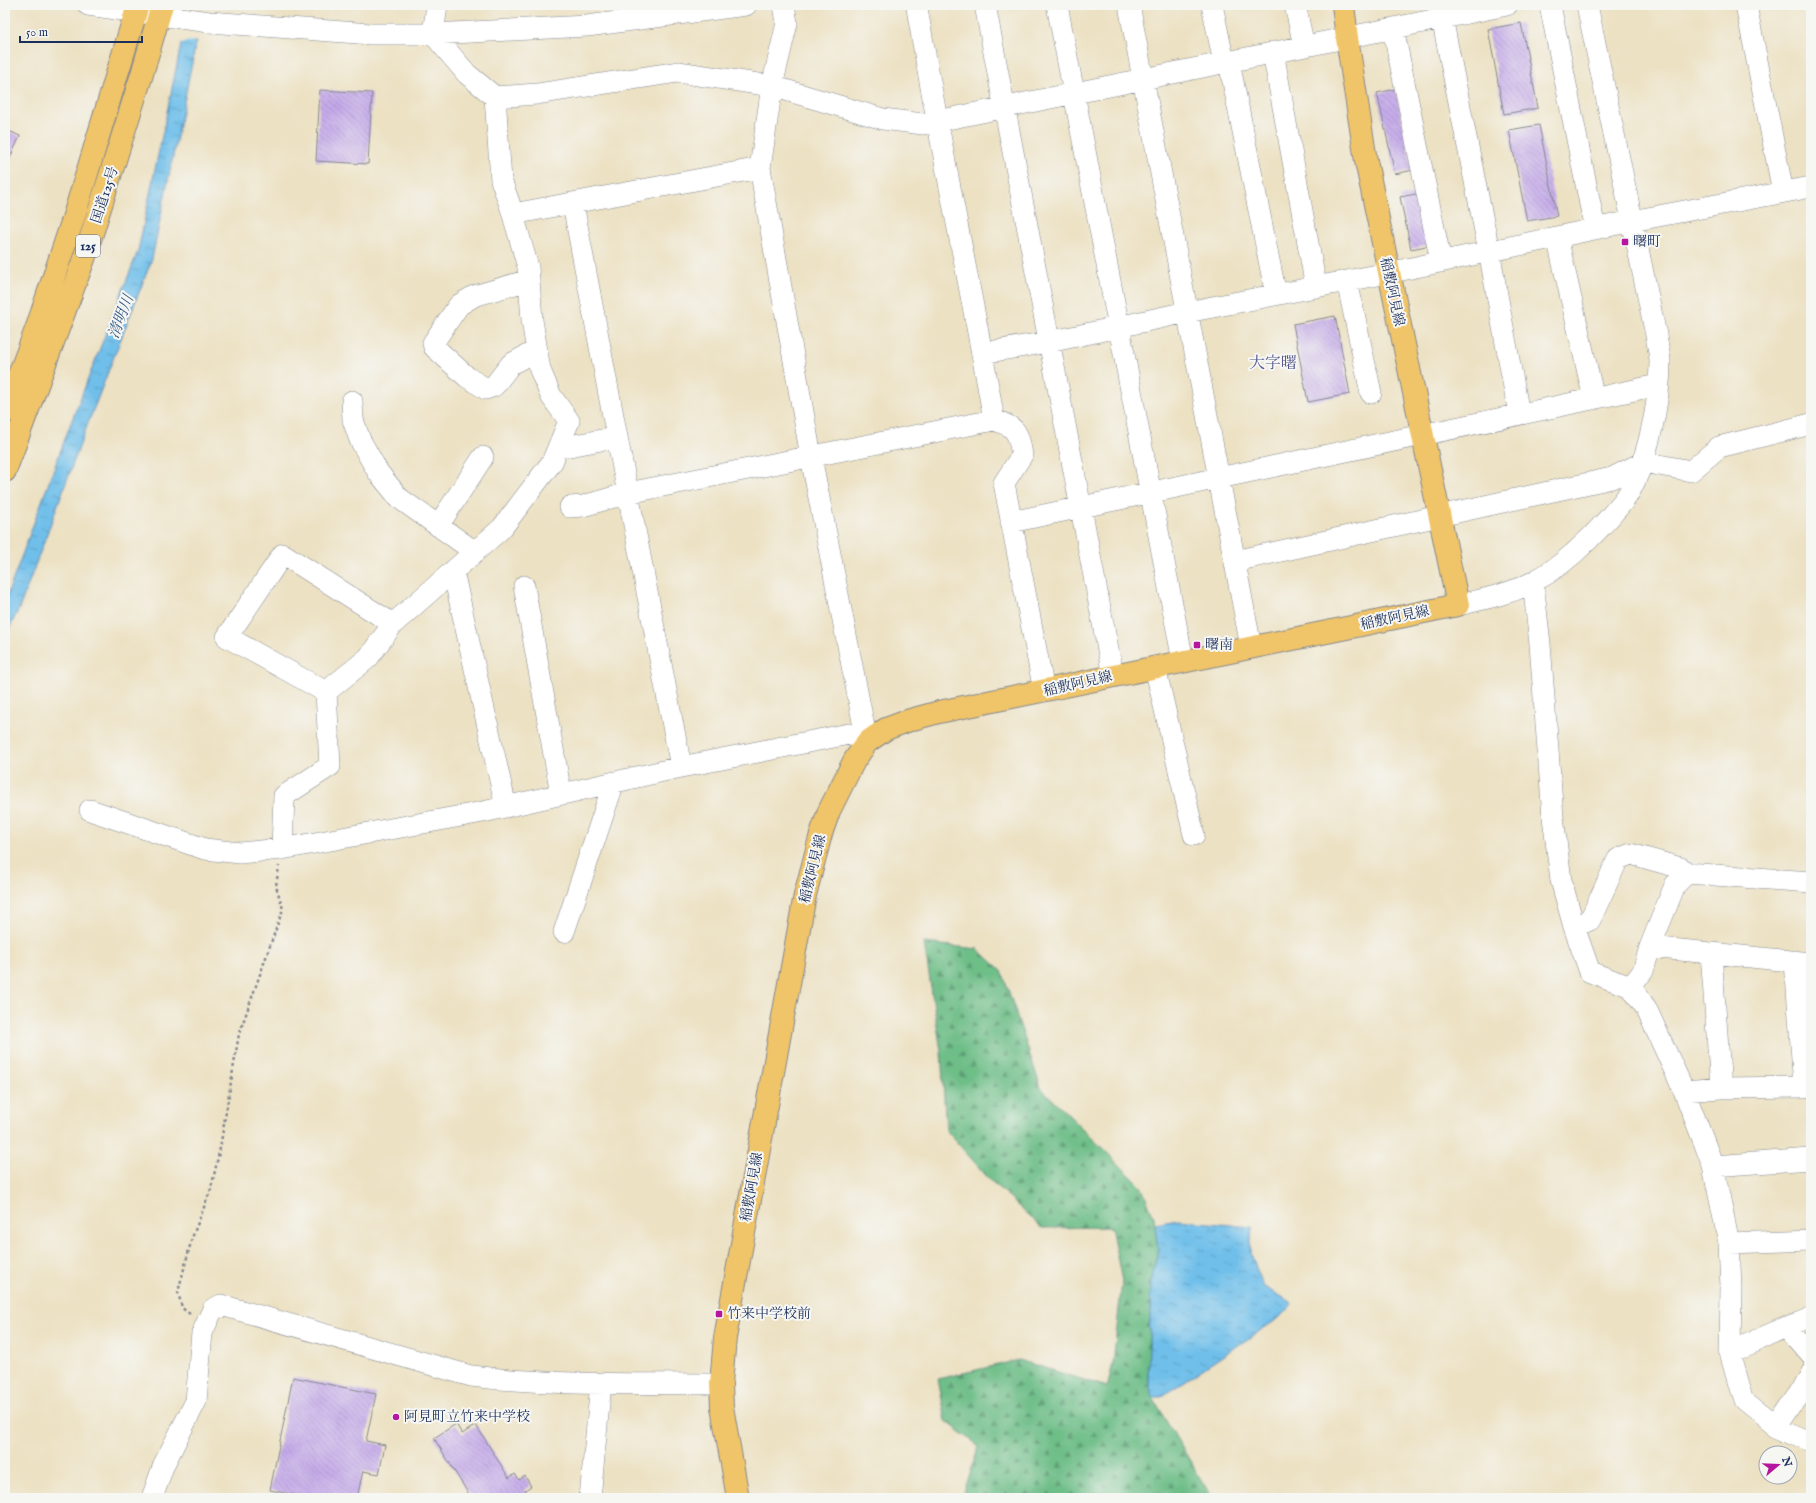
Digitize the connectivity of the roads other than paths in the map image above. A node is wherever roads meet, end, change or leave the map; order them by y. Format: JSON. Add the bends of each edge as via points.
{"nodes":[{"id":1,"x":88,"y":5,"type":"edge"},
{"id":2,"x":437,"y":5,"type":"edge"},
{"id":3,"x":746,"y":5,"type":"edge"},
{"id":4,"x":784,"y":5,"type":"edge"},
{"id":5,"x":985,"y":5,"type":"edge"},
{"id":6,"x":1057,"y":5,"type":"edge"},
{"id":7,"x":1129,"y":5,"type":"edge"},
{"id":8,"x":1212,"y":5,"type":"edge"},
{"id":9,"x":1295,"y":5,"type":"edge"},
{"id":10,"x":1344,"y":5,"type":"edge"},
{"id":11,"x":1507,"y":5,"type":"edge"},
{"id":12,"x":1550,"y":5,"type":"edge"},
{"id":13,"x":1587,"y":5,"type":"edge"},
{"id":14,"x":1746,"y":5,"type":"edge"},
{"id":15,"x":916,"y":8,"type":"dead end"},
{"id":16,"x":137,"y":9,"type":"edge"},
{"id":17,"x":163,"y":12,"type":"edge"},
{"id":18,"x":1442,"y":18,"type":"junction"},
{"id":19,"x":1393,"y":28,"type":"junction"},
{"id":20,"x":433,"y":34,"type":"junction"},
{"id":21,"x":1347,"y":38,"type":"junction"},
{"id":22,"x":1304,"y":46,"type":"junction"},
{"id":23,"x":1273,"y":52,"type":"junction"},
{"id":24,"x":1226,"y":62,"type":"junction"},
{"id":25,"x":1143,"y":79,"type":"junction"},
{"id":26,"x":772,"y":86,"type":"junction"},
{"id":27,"x":1074,"y":94,"type":"junction"},
{"id":28,"x":495,"y":97,"type":"junction"},
{"id":29,"x":1004,"y":107,"type":"junction"},
{"id":30,"x":936,"y":122,"type":"junction"},
{"id":31,"x":760,"y":168,"type":"junction"},
{"id":32,"x":1811,"y":187,"type":"edge"},
{"id":33,"x":1783,"y":192,"type":"junction"},
{"id":34,"x":574,"y":204,"type":"junction"},
{"id":35,"x":512,"y":214,"type":"junction"},
{"id":36,"x":1632,"y":221,"type":"junction"},
{"id":37,"x":1595,"y":229,"type":"junction"},
{"id":38,"x":1557,"y":237,"type":"junction"},
{"id":39,"x":1489,"y":251,"type":"junction"},
{"id":40,"x":1441,"y":262,"type":"junction"},
{"id":41,"x":1388,"y":273,"type":"junction"},
{"id":42,"x":529,"y":280,"type":"junction"},
{"id":43,"x":1347,"y":281,"type":"junction"},
{"id":44,"x":1316,"y":287,"type":"junction"},
{"id":45,"x":1276,"y":295,"type":"junction"},
{"id":46,"x":1187,"y":312,"type":"junction"},
{"id":47,"x":1119,"y":327,"type":"junction"},
{"id":48,"x":1049,"y":342,"type":"junction"},
{"id":49,"x":537,"y":350,"type":"junction"},
{"id":50,"x":982,"y":353,"type":"junction"},
{"id":51,"x":1658,"y":385,"type":"junction"},
{"id":52,"x":1371,"y":393,"type":"dead end"},
{"id":53,"x":1594,"y":399,"type":"junction"},
{"id":54,"x":352,"y":401,"type":"dead end"},
{"id":55,"x":5,"y":412,"type":"edge"},
{"id":56,"x":1519,"y":414,"type":"junction"},
{"id":57,"x":994,"y":420,"type":"junction"},
{"id":58,"x":1811,"y":424,"type":"edge"},
{"id":59,"x":1423,"y":436,"type":"junction"},
{"id":60,"x":617,"y":437,"type":"junction"},
{"id":61,"x":559,"y":448,"type":"junction"},
{"id":62,"x":483,"y":457,"type":"dead end"},
{"id":63,"x":811,"y":457,"type":"junction"},
{"id":64,"x":1643,"y":462,"type":"junction"},
{"id":65,"x":5,"y":471,"type":"edge"},
{"id":66,"x":1219,"y":478,"type":"junction"},
{"id":67,"x":628,"y":493,"type":"junction"},
{"id":68,"x":1150,"y":493,"type":"junction"},
{"id":69,"x":570,"y":507,"type":"dead end"},
{"id":70,"x":1081,"y":508,"type":"junction"},
{"id":71,"x":1440,"y":517,"type":"junction"},
{"id":72,"x":1011,"y":522,"type":"junction"},
{"id":73,"x":438,"y":526,"type":"junction"},
{"id":74,"x":475,"y":552,"type":"junction"},
{"id":75,"x":1234,"y":561,"type":"junction"},
{"id":76,"x":453,"y":571,"type":"junction"},
{"id":77,"x":1533,"y":582,"type":"junction"},
{"id":78,"x":524,"y":586,"type":"dead end"},
{"id":79,"x":1458,"y":605,"type":"junction"},
{"id":80,"x":393,"y":624,"type":"junction"},
{"id":81,"x":1251,"y":647,"type":"junction"},
{"id":82,"x":1183,"y":661,"type":"junction"},
{"id":83,"x":1155,"y":667,"type":"junction"},
{"id":84,"x":1113,"y":676,"type":"junction"},
{"id":85,"x":1044,"y":691,"type":"junction"},
{"id":86,"x":326,"y":692,"type":"junction"},
{"id":87,"x":867,"y":742,"type":"junction"},
{"id":88,"x":681,"y":768,"type":"junction"},
{"id":89,"x":614,"y":782,"type":"junction"},
{"id":90,"x":561,"y":794,"type":"junction"},
{"id":91,"x":506,"y":807,"type":"junction"},
{"id":92,"x":90,"y":810,"type":"dead end"},
{"id":93,"x":1194,"y":835,"type":"dead end"},
{"id":94,"x":282,"y":849,"type":"junction"},
{"id":95,"x":1687,"y":873,"type":"junction"},
{"id":96,"x":1811,"y":882,"type":"edge"},
{"id":97,"x":1574,"y":928,"type":"junction"},
{"id":98,"x":564,"y":932,"type":"dead end"},
{"id":99,"x":1650,"y":947,"type":"junction"},
{"id":100,"x":1711,"y":953,"type":"junction"},
{"id":101,"x":1803,"y":962,"type":"edge"},
{"id":102,"x":1631,"y":987,"type":"junction"},
{"id":103,"x":1721,"y":1088,"type":"junction"},
{"id":104,"x":1684,"y":1091,"type":"junction"},
{"id":105,"x":1811,"y":1159,"type":"edge"},
{"id":106,"x":1713,"y":1166,"type":"junction"},
{"id":107,"x":1811,"y":1240,"type":"edge"},
{"id":108,"x":1729,"y":1243,"type":"junction"},
{"id":109,"x":1811,"y":1317,"type":"edge"},
{"id":110,"x":1788,"y":1327,"type":"junction"},
{"id":111,"x":1730,"y":1352,"type":"junction"},
{"id":112,"x":1811,"y":1354,"type":"edge"},
{"id":113,"x":1811,"y":1370,"type":"edge"},
{"id":114,"x":601,"y":1383,"type":"junction"},
{"id":115,"x":721,"y":1384,"type":"junction"},
{"id":116,"x":1776,"y":1427,"type":"junction"},
{"id":117,"x":1811,"y":1442,"type":"edge"},
{"id":118,"x":152,"y":1498,"type":"edge"},
{"id":119,"x":590,"y":1498,"type":"edge"},
{"id":120,"x":738,"y":1498,"type":"edge"}],
"edges":[{"from":1,"to":16,"type":"street"},
{"from":2,"to":20,"type":"street"},
{"from":3,"to":20,"type":"street","via":[[587,26]]},
{"from":4,"to":26,"type":"street","via":[[787,23]]},
{"from":5,"to":29,"type":"street"},
{"from":6,"to":27,"type":"street"},
{"from":7,"to":25,"type":"street"},
{"from":8,"to":24,"type":"street"},
{"from":9,"to":22,"type":"street"},
{"from":10,"to":21,"type":"main road","name":"稲敷阿見線"},
{"from":11,"to":18,"type":"street"},
{"from":12,"to":37,"type":"street"},
{"from":13,"to":36,"type":"street"},
{"from":14,"to":33,"type":"street"},
{"from":15,"to":30,"type":"street"},
{"from":16,"to":17,"type":"street"},
{"from":16,"to":55,"type":"main road","name":"国道125号","number":"125","via":[[72,223]]},
{"from":17,"to":20,"type":"street","via":[[209,22],[371,34]]},
{"from":17,"to":65,"type":"main road","name":"国道125号","number":"125","via":[[84,259]]},
{"from":18,"to":19,"type":"street"},
{"from":18,"to":39,"type":"street"},
{"from":19,"to":21,"type":"street"},
{"from":19,"to":40,"type":"street"},
{"from":20,"to":28,"type":"street","via":[[466,74]]},
{"from":21,"to":22,"type":"street"},
{"from":21,"to":41,"type":"main road","name":"稲敷阿見線","via":[[1366,161]]},
{"from":22,"to":23,"type":"street"},
{"from":23,"to":24,"type":"street"},
{"from":23,"to":44,"type":"street"},
{"from":24,"to":25,"type":"street"},
{"from":24,"to":45,"type":"street"},
{"from":25,"to":27,"type":"street"},
{"from":25,"to":46,"type":"street"},
{"from":26,"to":28,"type":"street","via":[[678,72],[537,94]]},
{"from":26,"to":30,"type":"street","via":[[883,119],[923,124]]},
{"from":26,"to":31,"type":"street"},
{"from":27,"to":29,"type":"street"},
{"from":27,"to":47,"type":"street"},
{"from":28,"to":35,"type":"street","via":[[501,180]]},
{"from":29,"to":30,"type":"street"},
{"from":29,"to":48,"type":"street"},
{"from":30,"to":50,"type":"street"},
{"from":31,"to":34,"type":"street"},
{"from":31,"to":63,"type":"street"},
{"from":32,"to":33,"type":"street"},
{"from":33,"to":36,"type":"street"},
{"from":34,"to":35,"type":"street"},
{"from":34,"to":60,"type":"street"},
{"from":35,"to":42,"type":"street","via":[[528,267]]},
{"from":36,"to":37,"type":"street"},
{"from":36,"to":51,"type":"street","via":[[1656,335],[1660,362]]},
{"from":37,"to":38,"type":"street"},
{"from":38,"to":39,"type":"street"},
{"from":38,"to":53,"type":"street"},
{"from":39,"to":40,"type":"street"},
{"from":39,"to":56,"type":"street"},
{"from":40,"to":41,"type":"street"},
{"from":41,"to":43,"type":"street"},
{"from":41,"to":59,"type":"main road","name":"稲敷阿見線"},
{"from":42,"to":49,"type":"street"},
{"from":42,"to":49,"type":"street","via":[[474,296],[459,305],[433,343],[434,348],[486,389],[494,386],[511,364]]},
{"from":43,"to":44,"type":"street"},
{"from":43,"to":52,"type":"street"},
{"from":44,"to":45,"type":"street"},
{"from":45,"to":46,"type":"street"},
{"from":46,"to":47,"type":"street"},
{"from":46,"to":66,"type":"street"},
{"from":47,"to":48,"type":"street"},
{"from":47,"to":68,"type":"street"},
{"from":48,"to":50,"type":"street"},
{"from":48,"to":70,"type":"street"},
{"from":49,"to":61,"type":"street","via":[[540,370],[551,396],[569,421]]},
{"from":50,"to":57,"type":"street"},
{"from":51,"to":53,"type":"street"},
{"from":51,"to":64,"type":"street","via":[[1656,411]]},
{"from":53,"to":56,"type":"street"},
{"from":54,"to":73,"type":"street","via":[[353,420],[360,440],[378,472],[399,498]]},
{"from":56,"to":59,"type":"street"},
{"from":57,"to":63,"type":"street"},
{"from":57,"to":72,"type":"street","via":[[1009,425],[1019,437],[1022,455],[1004,483]]},
{"from":58,"to":64,"type":"street","via":[[1719,447],[1691,471]]},
{"from":59,"to":66,"type":"street"},
{"from":59,"to":71,"type":"main road","name":"稲敷阿見線"},
{"from":60,"to":61,"type":"street"},
{"from":60,"to":67,"type":"street"},
{"from":61,"to":74,"type":"street","via":[[552,462],[502,528]]},
{"from":62,"to":73,"type":"street"},
{"from":63,"to":67,"type":"street"},
{"from":63,"to":87,"type":"street"},
{"from":64,"to":71,"type":"street","via":[[1612,478]]},
{"from":64,"to":77,"type":"street","via":[[1625,498],[1601,528],[1554,570]]},
{"from":66,"to":68,"type":"street"},
{"from":66,"to":75,"type":"street"},
{"from":67,"to":69,"type":"street","via":[[584,506]]},
{"from":67,"to":88,"type":"street"},
{"from":68,"to":70,"type":"street"},
{"from":68,"to":82,"type":"street"},
{"from":70,"to":72,"type":"street"},
{"from":70,"to":84,"type":"street"},
{"from":71,"to":75,"type":"street"},
{"from":71,"to":79,"type":"main road","name":"稲敷阿見線"},
{"from":72,"to":85,"type":"street"},
{"from":73,"to":74,"type":"street"},
{"from":74,"to":76,"type":"street"},
{"from":75,"to":81,"type":"street"},
{"from":76,"to":80,"type":"street"},
{"from":76,"to":91,"type":"street"},
{"from":77,"to":79,"type":"street","via":[[1493,597]]},
{"from":77,"to":97,"type":"street","via":[[1553,817],[1561,880]]},
{"from":78,"to":90,"type":"street"},
{"from":79,"to":81,"type":"main road","name":"稲敷阿見線"},
{"from":80,"to":86,"type":"street","via":[[368,658]]},
{"from":80,"to":86,"type":"street","via":[[283,554],[227,637]]},
{"from":81,"to":82,"type":"main road","name":"稲敷阿見線"},
{"from":82,"to":83,"type":"main road","name":"稲敷阿見線"},
{"from":83,"to":84,"type":"main road","name":"稲敷阿見線"},
{"from":83,"to":93,"type":"street"},
{"from":84,"to":85,"type":"main road","name":"稲敷阿見線"},
{"from":85,"to":87,"type":"main road","name":"稲敷阿見線","via":[[910,720],[886,729]]},
{"from":86,"to":94,"type":"street","via":[[330,766],[284,796]]},
{"from":87,"to":88,"type":"street","via":[[849,734]]},
{"from":87,"to":115,"type":"main road","name":"稲敷阿見線","via":[[829,811],[805,894],[725,1338]]},
{"from":88,"to":89,"type":"street"},
{"from":89,"to":90,"type":"street"},
{"from":89,"to":98,"type":"street"},
{"from":90,"to":91,"type":"street"},
{"from":91,"to":94,"type":"street"},
{"from":92,"to":94,"type":"street","via":[[205,849],[240,853]]},
{"from":95,"to":96,"type":"street"},
{"from":95,"to":97,"type":"street","via":[[1680,868],[1631,854],[1618,859],[1590,920]]},
{"from":95,"to":99,"type":"street","via":[[1675,886]]},
{"from":97,"to":102,"type":"street","via":[[1590,972]]},
{"from":99,"to":100,"type":"street"},
{"from":99,"to":102,"type":"street","via":[[1643,971]]},
{"from":100,"to":101,"type":"street"},
{"from":100,"to":103,"type":"street"},
{"from":101,"to":103,"type":"street","via":[[1804,1087]]},
{"from":102,"to":104,"type":"street","via":[[1646,1008]]},
{"from":103,"to":104,"type":"street"},
{"from":104,"to":106,"type":"street"},
{"from":105,"to":106,"type":"street"},
{"from":106,"to":108,"type":"street"},
{"from":107,"to":108,"type":"street"},
{"from":108,"to":111,"type":"street"},
{"from":109,"to":110,"type":"street"},
{"from":110,"to":111,"type":"street"},
{"from":110,"to":112,"type":"street"},
{"from":111,"to":116,"type":"street","via":[[1744,1401]]},
{"from":113,"to":116,"type":"street"},
{"from":114,"to":115,"type":"street"},
{"from":114,"to":118,"type":"street","via":[[505,1380],[471,1376],[221,1305],[213,1309],[202,1333],[196,1401],[164,1464]]},
{"from":114,"to":119,"type":"street"},
{"from":115,"to":120,"type":"main road","name":"稲敷阿見線","via":[[722,1407]]},
{"from":116,"to":117,"type":"street"}]}
